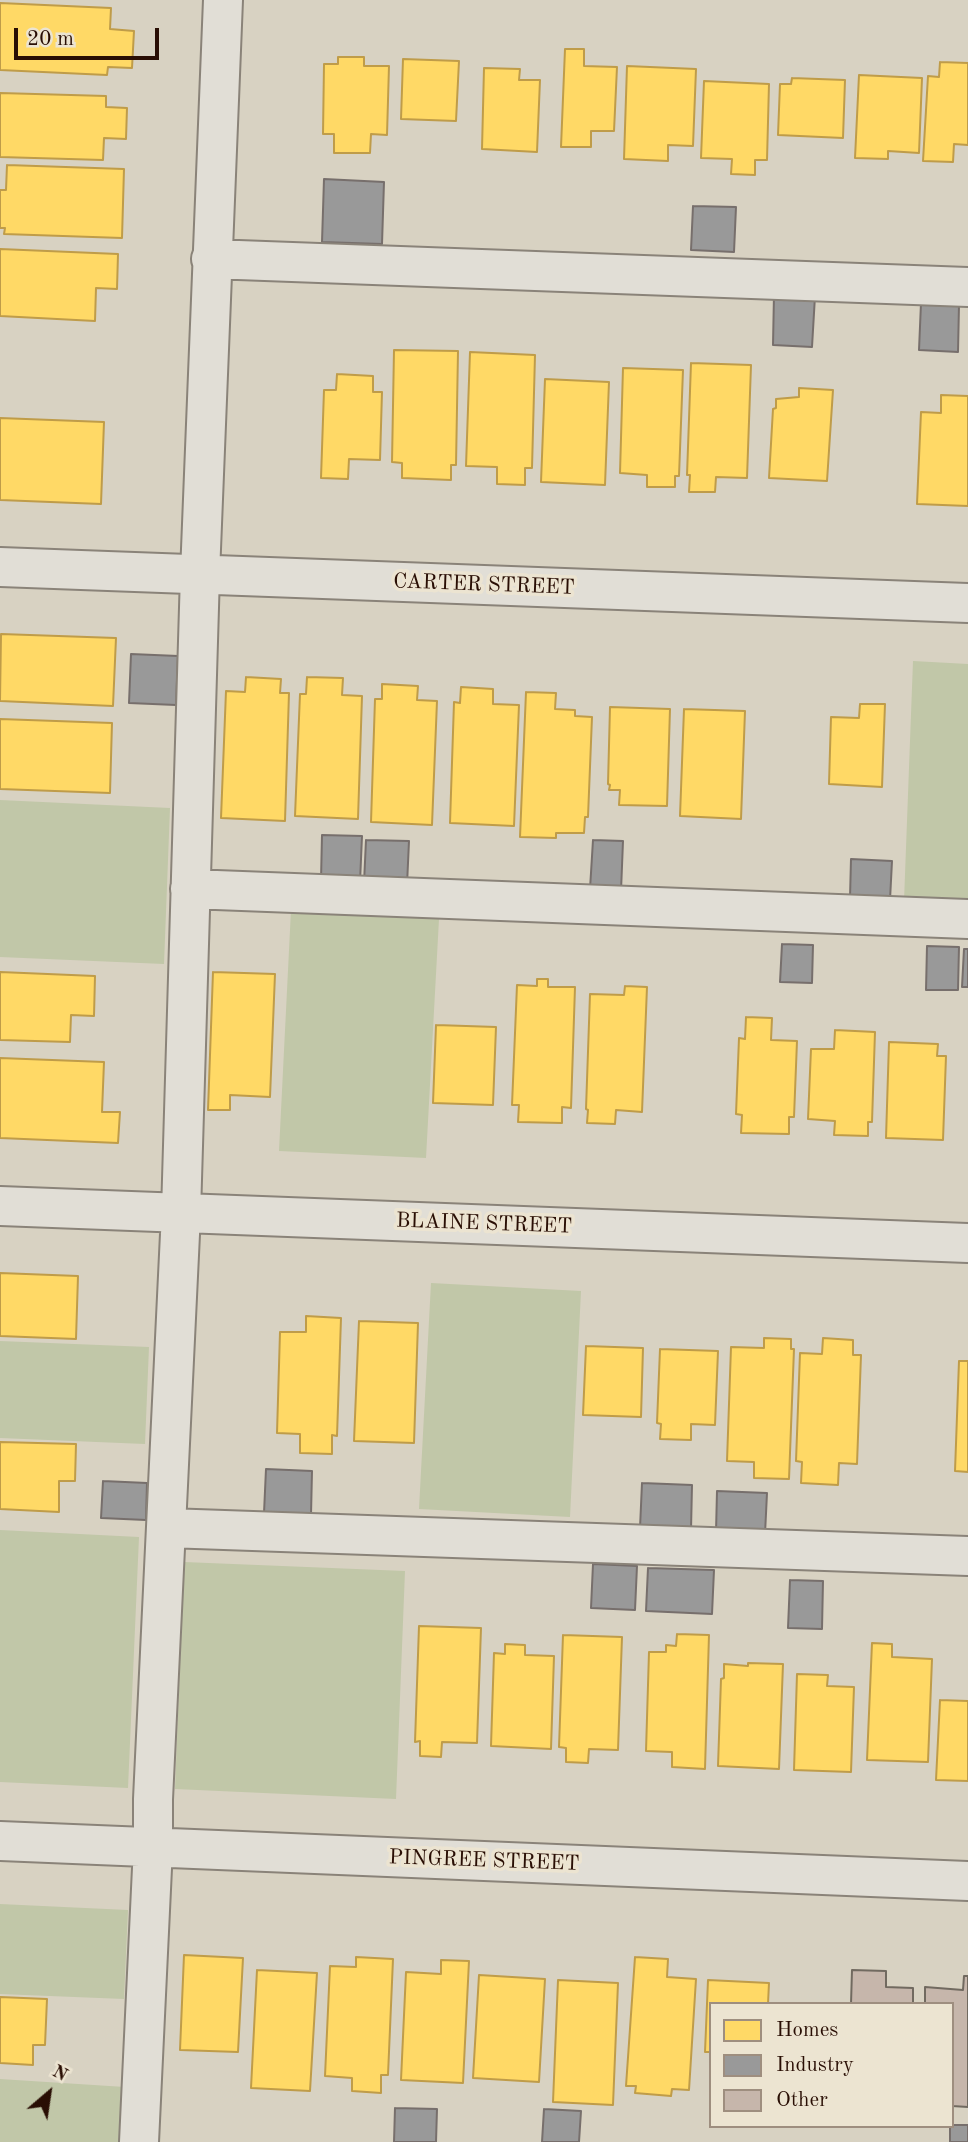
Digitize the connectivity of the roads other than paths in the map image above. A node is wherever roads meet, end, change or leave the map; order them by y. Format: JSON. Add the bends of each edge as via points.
{"nodes":[{"id":1,"x":223,"y":0,"type":"edge"},
{"id":2,"x":211,"y":259,"type":"junction"},
{"id":3,"x":968,"y":287,"type":"edge"},
{"id":4,"x":0,"y":567,"type":"edge"},
{"id":5,"x":200,"y":574,"type":"junction"},
{"id":6,"x":968,"y":603,"type":"edge"},
{"id":7,"x":190,"y":889,"type":"junction"},
{"id":8,"x":968,"y":919,"type":"edge"},
{"id":9,"x":0,"y":1206,"type":"edge"},
{"id":10,"x":181,"y":1213,"type":"junction"},
{"id":11,"x":968,"y":1243,"type":"edge"},
{"id":12,"x":167,"y":1528,"type":"junction"},
{"id":13,"x":968,"y":1556,"type":"edge"},
{"id":14,"x":0,"y":1841,"type":"edge"},
{"id":15,"x":153,"y":1847,"type":"junction"},
{"id":16,"x":968,"y":1881,"type":"edge"},
{"id":17,"x":139,"y":2142,"type":"edge"}],
"edges":[{"from":1,"to":2,"type":"street"},
{"from":2,"to":3,"type":"street"},
{"from":2,"to":5,"type":"street"},
{"from":4,"to":5,"type":"street","name":"CARTER STREET"},
{"from":5,"to":6,"type":"street","name":"CARTER STREET"},
{"from":5,"to":7,"type":"street"},
{"from":7,"to":8,"type":"street"},
{"from":7,"to":10,"type":"street"},
{"from":9,"to":10,"type":"street","name":"BLAINE STREET"},
{"from":10,"to":11,"type":"street","name":"BLAINE STREET"},
{"from":10,"to":12,"type":"street"},
{"from":12,"to":13,"type":"street"},
{"from":12,"to":15,"type":"street"},
{"from":14,"to":15,"type":"street","name":"PINGREE STREET"},
{"from":15,"to":16,"type":"street","name":"PINGREE STREET"},
{"from":15,"to":17,"type":"street"}]}
